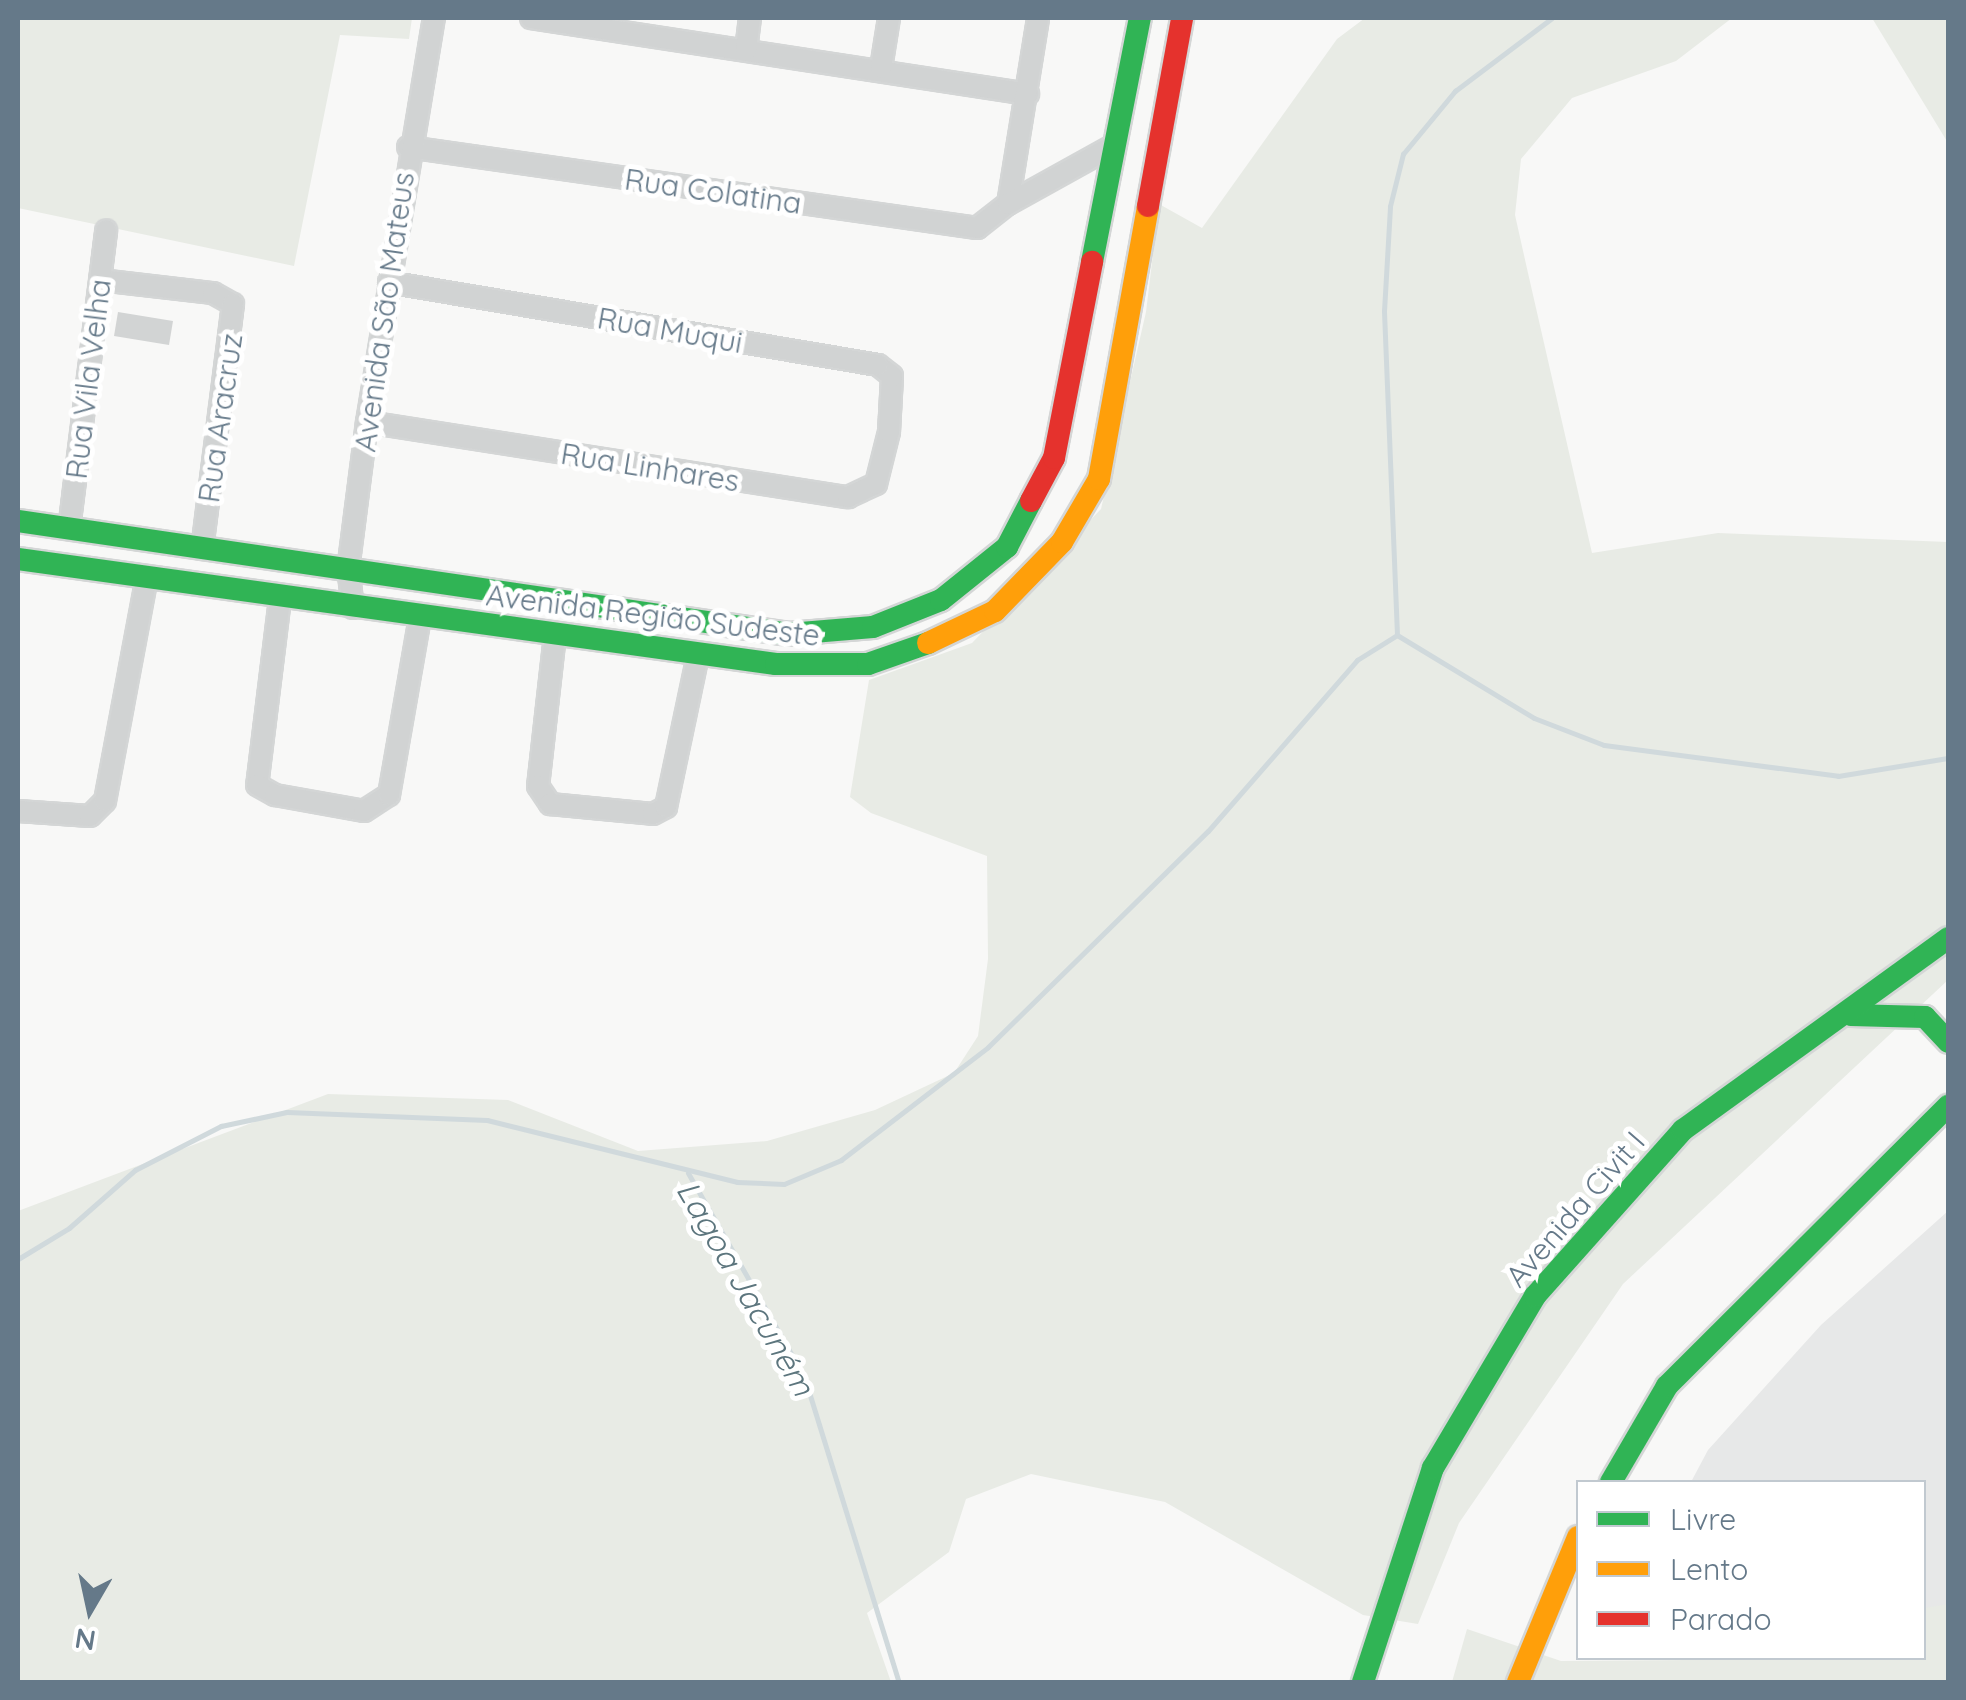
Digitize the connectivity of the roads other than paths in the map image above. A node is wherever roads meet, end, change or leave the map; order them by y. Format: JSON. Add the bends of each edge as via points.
{"nodes":[{"id":1,"x":434,"y":18,"type":"edge"},
{"id":2,"x":531,"y":18,"type":"edge"},
{"id":3,"x":750,"y":18,"type":"edge"},
{"id":4,"x":889,"y":18,"type":"edge"},
{"id":5,"x":1038,"y":18,"type":"edge"},
{"id":6,"x":1140,"y":18,"type":"edge"},
{"id":7,"x":1182,"y":18,"type":"edge"},
{"id":8,"x":606,"y":22,"type":"edge"},
{"id":9,"x":746,"y":50,"type":"junction"},
{"id":10,"x":881,"y":68,"type":"junction"},
{"id":11,"x":1028,"y":94,"type":"junction"},
{"id":12,"x":408,"y":147,"type":"junction"},
{"id":13,"x":1111,"y":147,"type":"junction"},
{"id":14,"x":1008,"y":204,"type":"junction"},
{"id":15,"x":106,"y":230,"type":"dead end"},
{"id":16,"x":100,"y":280,"type":"junction"},
{"id":17,"x":389,"y":282,"type":"junction"},
{"id":18,"x":367,"y":422,"type":"junction"},
{"id":19,"x":889,"y":432,"type":"joint"},
{"id":20,"x":18,"y":522,"type":"edge"},
{"id":21,"x":69,"y":529,"type":"junction"},
{"id":22,"x":202,"y":549,"type":"junction"},
{"id":23,"x":18,"y":558,"type":"edge"},
{"id":24,"x":348,"y":570,"type":"junction"},
{"id":25,"x":148,"y":578,"type":"junction"},
{"id":26,"x":280,"y":598,"type":"junction"},
{"id":27,"x":354,"y":608,"type":"junction"},
{"id":28,"x":588,"y":608,"type":"junction"},
{"id":29,"x":420,"y":618,"type":"junction"},
{"id":30,"x":555,"y":635,"type":"junction"},
{"id":31,"x":581,"y":640,"type":"junction"},
{"id":32,"x":698,"y":655,"type":"junction"},
{"id":33,"x":18,"y":811,"type":"edge"},
{"id":34,"x":1948,"y":938,"type":"edge"},
{"id":35,"x":1848,"y":1015,"type":"junction"},
{"id":36,"x":1948,"y":1042,"type":"edge"},
{"id":37,"x":1948,"y":1106,"type":"edge"},
{"id":38,"x":1612,"y":1480,"type":"edge"},
{"id":39,"x":1576,"y":1543,"type":"edge"},
{"id":40,"x":1364,"y":1682,"type":"edge"},
{"id":41,"x":1518,"y":1682,"type":"edge"}],
"edges":[{"from":1,"to":12,"type":"street","name":"Avenida São Mateus"},
{"from":2,"to":8,"type":"street"},
{"from":3,"to":9,"type":"street"},
{"from":4,"to":10,"type":"street"},
{"from":5,"to":11,"type":"street"},
{"from":6,"to":13,"type":"street","name":"Avenida Região Sudeste"},
{"from":7,"to":32,"type":"street","name":"Avenida Região Sudeste","via":[[1110,438],[1099,479],[1062,542],[995,610],[922,650],[831,666]]},
{"from":8,"to":9,"type":"street"},
{"from":9,"to":10,"type":"street"},
{"from":10,"to":11,"type":"street"},
{"from":11,"to":14,"type":"street"},
{"from":12,"to":14,"type":"street","name":"Rua Colatina","via":[[959,227],[989,225]]},
{"from":12,"to":17,"type":"street","name":"Avenida São Mateus"},
{"from":13,"to":14,"type":"street","name":"Rua Colatina"},
{"from":13,"to":28,"type":"street","name":"Avenida Região Sudeste","via":[[1054,458],[1027,517],[980,574],[907,615],[835,635]]},
{"from":15,"to":16,"type":"street","name":"Rua Vila Velha"},
{"from":16,"to":21,"type":"street","name":"Rua Vila Velha"},
{"from":16,"to":22,"type":"street","name":"Rua Aracruz","via":[[213,293],[233,304]]},
{"from":17,"to":18,"type":"street","name":"Avenida São Mateus"},
{"from":17,"to":19,"type":"street","name":"Rua Muqui","via":[[878,365],[892,376]]},
{"from":18,"to":19,"type":"street","name":"Rua Linhares","via":[[848,496],[876,484]]},
{"from":18,"to":24,"type":"street","name":"Avenida São Mateus"},
{"from":20,"to":21,"type":"street","name":"Avenida Região Sudeste"},
{"from":21,"to":22,"type":"street","name":"Avenida Região Sudeste"},
{"from":22,"to":24,"type":"street","name":"Avenida Região Sudeste"},
{"from":23,"to":25,"type":"street","name":"Avenida Região Sudeste"},
{"from":24,"to":27,"type":"street","name":"Avenida São Mateus"},
{"from":24,"to":28,"type":"street","name":"Avenida Região Sudeste"},
{"from":25,"to":26,"type":"street","name":"Avenida Região Sudeste"},
{"from":25,"to":33,"type":"street","via":[[105,801],[90,816]]},
{"from":26,"to":27,"type":"street","name":"Avenida Região Sudeste"},
{"from":26,"to":29,"type":"street","via":[[255,780],[275,795],[364,811],[386,801]]},
{"from":27,"to":29,"type":"street","name":"Avenida Região Sudeste"},
{"from":28,"to":31,"type":"street"},
{"from":29,"to":30,"type":"street","name":"Avenida Região Sudeste"},
{"from":30,"to":31,"type":"street","name":"Avenida Região Sudeste"},
{"from":30,"to":32,"type":"street","via":[[538,792],[550,804],[653,814],[672,800]]},
{"from":31,"to":32,"type":"street","name":"Avenida Região Sudeste"},
{"from":34,"to":35,"type":"street","name":"Avenida Civit I"},
{"from":35,"to":36,"type":"street","via":[[1925,1017]]},
{"from":35,"to":40,"type":"street","name":"Avenida Civit I","via":[[1683,1130],[1535,1296],[1433,1468]]},
{"from":37,"to":38,"type":"street","via":[[1667,1386]]},
{"from":39,"to":41,"type":"street"}]}
